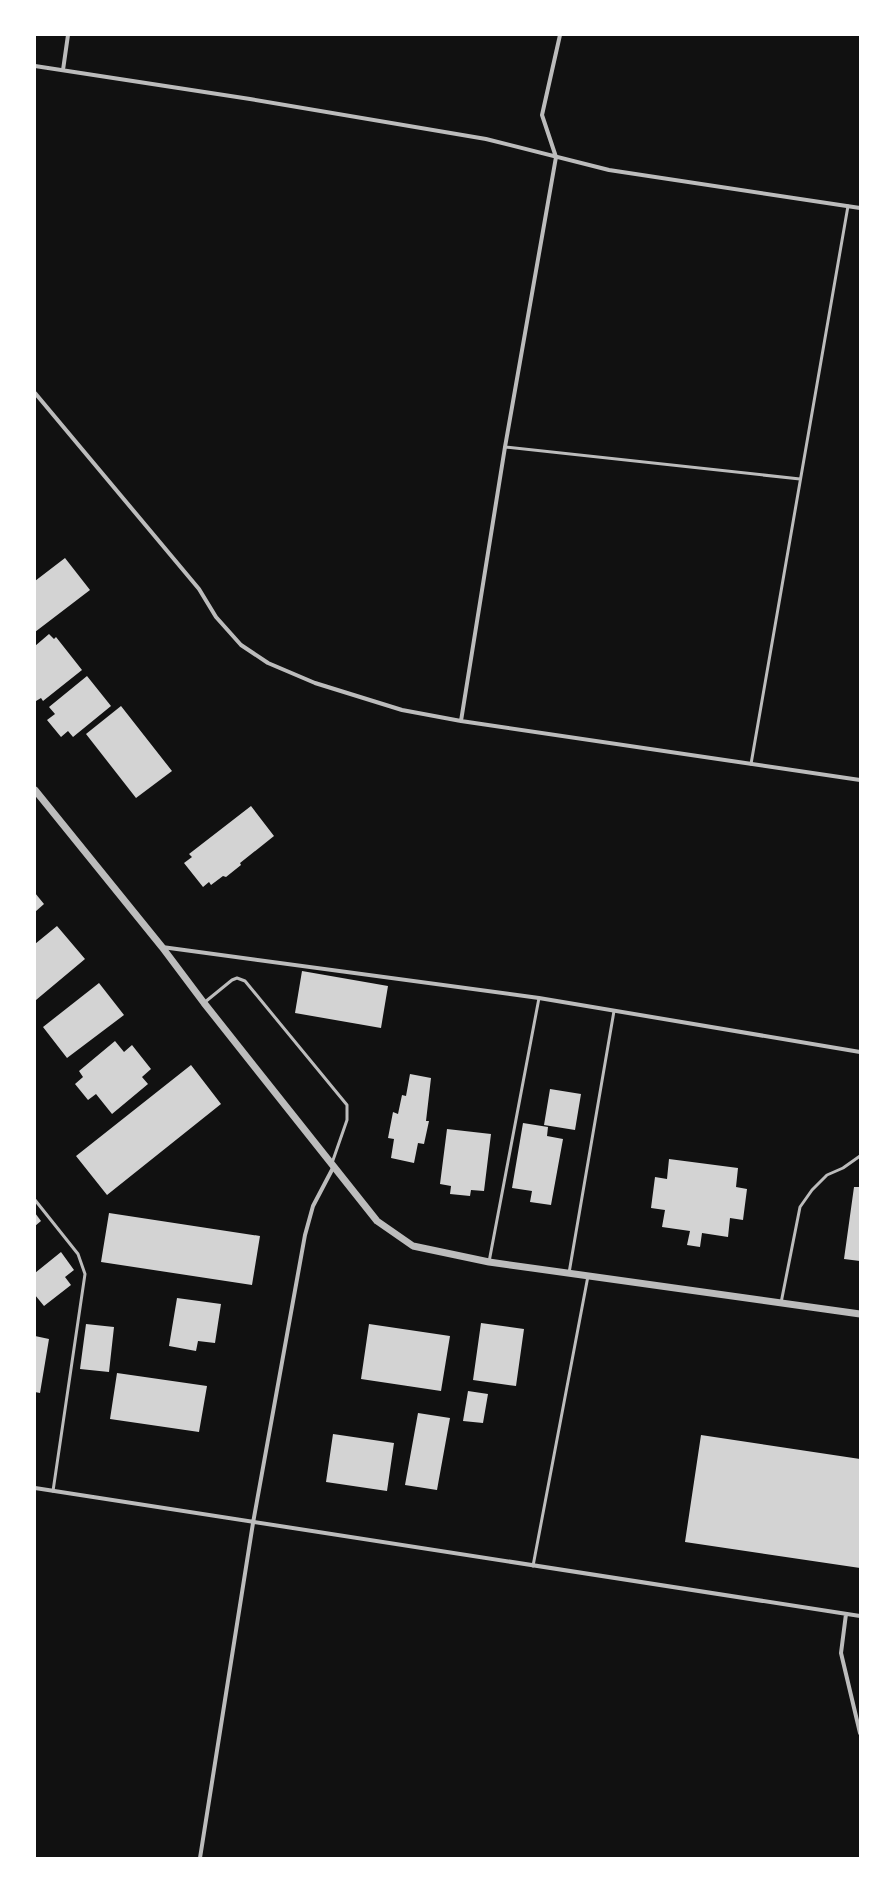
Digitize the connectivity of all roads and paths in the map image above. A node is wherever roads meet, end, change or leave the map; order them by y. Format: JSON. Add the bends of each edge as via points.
{"nodes":[{"id":1,"x":68,"y":35,"type":"edge"},
{"id":2,"x":560,"y":35,"type":"edge"},
{"id":3,"x":35,"y":66,"type":"edge"},
{"id":4,"x":63,"y":70,"type":"junction"},
{"id":5,"x":556,"y":157,"type":"junction"},
{"id":6,"x":848,"y":206,"type":"junction"},
{"id":7,"x":860,"y":208,"type":"edge"},
{"id":8,"x":35,"y":393,"type":"edge"},
{"id":9,"x":506,"y":446,"type":"junction"},
{"id":10,"x":800,"y":479,"type":"junction"},
{"id":11,"x":461,"y":721,"type":"junction"},
{"id":12,"x":750,"y":764,"type":"junction"},
{"id":13,"x":860,"y":780,"type":"edge"},
{"id":14,"x":35,"y":790,"type":"edge"},
{"id":15,"x":162,"y":947,"type":"junction"},
{"id":16,"x":539,"y":998,"type":"junction"},
{"id":17,"x":204,"y":1003,"type":"junction"},
{"id":18,"x":614,"y":1011,"type":"junction"},
{"id":19,"x":860,"y":1052,"type":"edge"},
{"id":20,"x":860,"y":1156,"type":"edge"},
{"id":21,"x":333,"y":1164,"type":"junction"},
{"id":22,"x":35,"y":1200,"type":"edge"},
{"id":23,"x":489,"y":1262,"type":"junction"},
{"id":24,"x":569,"y":1273,"type":"junction"},
{"id":25,"x":588,"y":1276,"type":"junction"},
{"id":26,"x":781,"y":1303,"type":"junction"},
{"id":27,"x":860,"y":1314,"type":"edge"},
{"id":28,"x":35,"y":1488,"type":"edge"},
{"id":29,"x":53,"y":1491,"type":"junction"},
{"id":30,"x":253,"y":1523,"type":"junction"},
{"id":31,"x":533,"y":1566,"type":"junction"},
{"id":32,"x":846,"y":1614,"type":"junction"},
{"id":33,"x":860,"y":1616,"type":"edge"},
{"id":34,"x":860,"y":1733,"type":"edge"},
{"id":35,"x":200,"y":1858,"type":"edge"}],
"edges":[{"from":1,"to":4,"type":"street"},
{"from":2,"to":5,"type":"street","via":[[542,115]]},
{"from":3,"to":4,"type":"street"},
{"from":4,"to":5,"type":"street","via":[[478,138]]},
{"from":5,"to":6,"type":"street","via":[[609,170]]},
{"from":5,"to":9,"type":"street"},
{"from":6,"to":7,"type":"street"},
{"from":6,"to":10,"type":"lane"},
{"from":8,"to":11,"type":"street","via":[[200,588],[216,617],[241,645],[268,663],[315,683],[402,710]]},
{"from":9,"to":10,"type":"lane"},
{"from":9,"to":11,"type":"street"},
{"from":10,"to":12,"type":"lane"},
{"from":11,"to":12,"type":"street"},
{"from":12,"to":13,"type":"street"},
{"from":14,"to":15,"type":"street"},
{"from":15,"to":16,"type":"street"},
{"from":15,"to":17,"type":"street"},
{"from":16,"to":18,"type":"street"},
{"from":16,"to":23,"type":"lane"},
{"from":17,"to":21,"type":"street"},
{"from":17,"to":21,"type":"lane","via":[[232,980],[236,978],[245,981],[347,1105],[347,1120]]},
{"from":18,"to":19,"type":"street"},
{"from":18,"to":24,"type":"lane"},
{"from":20,"to":26,"type":"lane","via":[[827,1175],[800,1207]]},
{"from":21,"to":23,"type":"street","via":[[377,1221],[413,1246]]},
{"from":21,"to":30,"type":"street","via":[[313,1206],[305,1235]]},
{"from":22,"to":29,"type":"lane","via":[[78,1254],[86,1274]]},
{"from":23,"to":24,"type":"street"},
{"from":24,"to":25,"type":"street"},
{"from":25,"to":26,"type":"street"},
{"from":25,"to":31,"type":"lane"},
{"from":26,"to":27,"type":"street"},
{"from":28,"to":29,"type":"street"},
{"from":29,"to":30,"type":"street"},
{"from":30,"to":31,"type":"street"},
{"from":30,"to":35,"type":"street"},
{"from":31,"to":32,"type":"street"},
{"from":32,"to":33,"type":"street"},
{"from":32,"to":34,"type":"street","via":[[841,1653]]}]}
